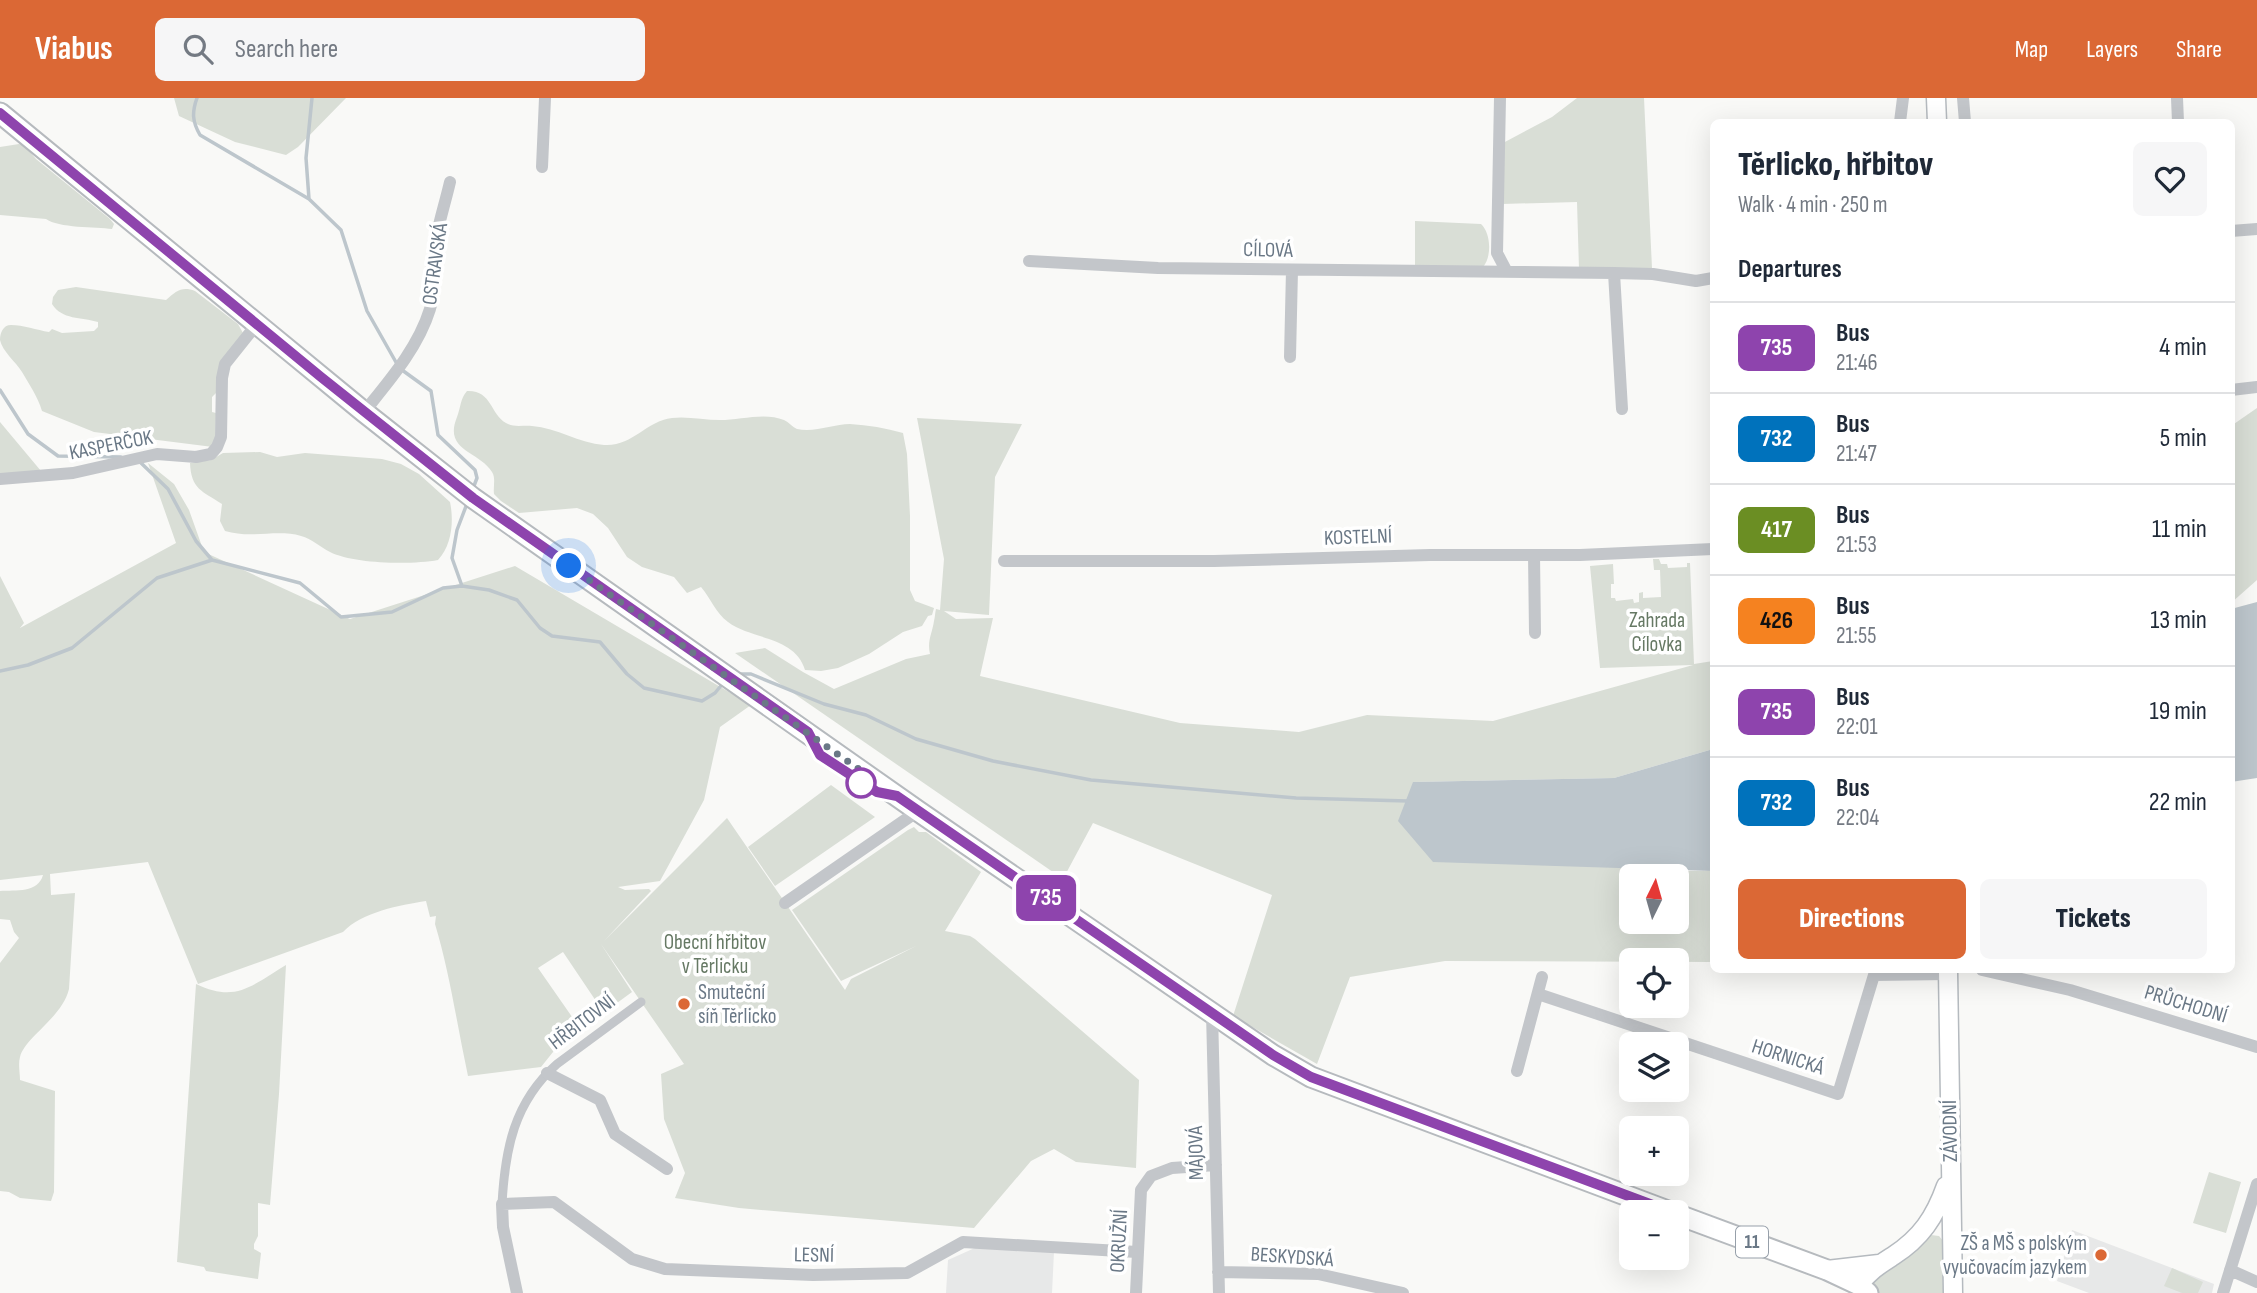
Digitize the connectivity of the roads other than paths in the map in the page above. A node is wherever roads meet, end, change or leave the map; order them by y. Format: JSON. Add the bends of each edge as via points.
{"nodes":[{"id":1,"x":545,"y":98,"type":"edge"},
{"id":2,"x":1500,"y":98,"type":"edge"},
{"id":3,"x":1903,"y":98,"type":"edge"},
{"id":4,"x":1936,"y":98,"type":"edge"},
{"id":5,"x":1963,"y":98,"type":"edge"},
{"id":6,"x":2177,"y":98,"type":"edge"},
{"id":7,"x":0,"y":113,"type":"edge"},
{"id":8,"x":1900,"y":119,"type":"edge"},
{"id":9,"x":1937,"y":119,"type":"edge"},
{"id":10,"x":1965,"y":119,"type":"edge"},
{"id":11,"x":2178,"y":119,"type":"edge"},
{"id":12,"x":541,"y":167,"type":"dead end"},
{"id":13,"x":450,"y":182,"type":"dead end"},
{"id":14,"x":2257,"y":229,"type":"edge"},
{"id":15,"x":2235,"y":231,"type":"edge"},
{"id":16,"x":1029,"y":261,"type":"dead end"},
{"id":17,"x":1292,"y":270,"type":"junction"},
{"id":18,"x":1507,"y":272,"type":"junction"},
{"id":19,"x":1614,"y":273,"type":"junction"},
{"id":20,"x":1710,"y":279,"type":"edge"},
{"id":21,"x":257,"y":324,"type":"junction"},
{"id":22,"x":1290,"y":356,"type":"dead end"},
{"id":23,"x":2257,"y":387,"type":"edge"},
{"id":24,"x":2235,"y":390,"type":"edge"},
{"id":25,"x":1622,"y":409,"type":"dead end"},
{"id":26,"x":364,"y":412,"type":"junction"},
{"id":27,"x":0,"y":479,"type":"edge"},
{"id":28,"x":1710,"y":549,"type":"edge"},
{"id":29,"x":1534,"y":555,"type":"junction"},
{"id":30,"x":1004,"y":561,"type":"dead end"},
{"id":31,"x":1535,"y":633,"type":"dead end"},
{"id":32,"x":918,"y":811,"type":"junction"},
{"id":33,"x":785,"y":903,"type":"dead end"},
{"id":34,"x":1923,"y":973,"type":"edge"},
{"id":35,"x":1948,"y":973,"type":"edge"},
{"id":36,"x":1994,"y":973,"type":"edge"},
{"id":37,"x":1542,"y":977,"type":"dead end"},
{"id":38,"x":1538,"y":994,"type":"junction"},
{"id":39,"x":641,"y":1002,"type":"dead end"},
{"id":40,"x":1212,"y":1013,"type":"junction"},
{"id":41,"x":2257,"y":1047,"type":"edge"},
{"id":42,"x":1517,"y":1070,"type":"dead end"},
{"id":43,"x":547,"y":1073,"type":"junction"},
{"id":44,"x":1216,"y":1165,"type":"junction"},
{"id":45,"x":667,"y":1169,"type":"dead end"},
{"id":46,"x":1950,"y":1172,"type":"junction"},
{"id":47,"x":2257,"y":1184,"type":"edge"},
{"id":48,"x":1640,"y":1200,"type":"edge"},
{"id":49,"x":502,"y":1204,"type":"junction"},
{"id":50,"x":1689,"y":1218,"type":"edge"},
{"id":51,"x":1927,"y":1227,"type":"junction"},
{"id":52,"x":1951,"y":1244,"type":"junction"},
{"id":53,"x":1138,"y":1252,"type":"junction"},
{"id":54,"x":1879,"y":1264,"type":"junction"},
{"id":55,"x":1827,"y":1270,"type":"junction"},
{"id":56,"x":2230,"y":1270,"type":"junction"},
{"id":57,"x":1218,"y":1272,"type":"junction"},
{"id":58,"x":2257,"y":1282,"type":"edge"},
{"id":59,"x":1347,"y":1287,"type":"edge"},
{"id":60,"x":1864,"y":1289,"type":"edge"},
{"id":61,"x":517,"y":1293,"type":"edge"},
{"id":62,"x":1136,"y":1293,"type":"edge"},
{"id":63,"x":1219,"y":1293,"type":"edge"},
{"id":64,"x":1403,"y":1293,"type":"edge"},
{"id":65,"x":1953,"y":1293,"type":"edge"},
{"id":66,"x":2222,"y":1293,"type":"edge"}],
"edges":[{"from":1,"to":12,"type":"street"},
{"from":2,"to":18,"type":"street","via":[[1497,253]]},
{"from":3,"to":8,"type":"street"},
{"from":4,"to":9,"type":"main road"},
{"from":5,"to":10,"type":"street"},
{"from":6,"to":11,"type":"street"},
{"from":7,"to":21,"type":"main road","number":"11"},
{"from":13,"to":26,"type":"street","name":"OSTRAVSKÁ","via":[[434,244],[431,307],[401,365]]},
{"from":14,"to":15,"type":"street"},
{"from":16,"to":17,"type":"street","name":"CÍLOVÁ"},
{"from":17,"to":18,"type":"street","name":"CÍLOVÁ"},
{"from":17,"to":22,"type":"street"},
{"from":18,"to":19,"type":"street","name":"CÍLOVÁ"},
{"from":19,"to":20,"type":"street","name":"CÍLOVÁ"},
{"from":19,"to":25,"type":"street"},
{"from":21,"to":26,"type":"main road","number":"11"},
{"from":21,"to":27,"type":"street","name":"KASPERČOK","via":[[223,371],[221,437],[215,450],[201,457],[164,454],[73,473]]},
{"from":23,"to":24,"type":"street"},
{"from":26,"to":32,"type":"main road","number":"11","via":[[473,498]]},
{"from":28,"to":29,"type":"street","name":"KOSTELNÍ"},
{"from":29,"to":30,"type":"street","name":"KOSTELNÍ"},
{"from":29,"to":31,"type":"street"},
{"from":32,"to":33,"type":"street"},
{"from":32,"to":40,"type":"main road","number":"11"},
{"from":34,"to":38,"type":"street","name":"HORNICKÁ","via":[[1874,975],[1838,1094]]},
{"from":35,"to":46,"type":"main road","name":"ZÁVODNÍ"},
{"from":36,"to":41,"type":"street","name":"PRŮCHODNÍ","via":[[2093,997]]},
{"from":37,"to":38,"type":"street"},
{"from":38,"to":42,"type":"street"},
{"from":39,"to":43,"type":"street","name":"HŘBITOVNÍ"},
{"from":40,"to":44,"type":"street","name":"MÁJOVÁ"},
{"from":40,"to":48,"type":"main road","number":"11","via":[[1311,1077]]},
{"from":43,"to":45,"type":"street","name":"HŘBITOVNÍ","via":[[600,1100],[615,1134]]},
{"from":43,"to":49,"type":"street","name":"HŘBITOVNÍ","via":[[514,1127],[504,1165]]},
{"from":44,"to":53,"type":"street","name":"OKRUŽNÍ","via":[[1172,1168],[1151,1176],[1141,1190]]},
{"from":44,"to":57,"type":"street","name":"MÁJOVÁ"},
{"from":46,"to":51,"type":"main road"},
{"from":46,"to":52,"type":"main road","name":"ZÁVODNÍ"},
{"from":47,"to":56,"type":"street"},
{"from":49,"to":53,"type":"street","name":"LESNÍ","via":[[554,1202],[632,1259],[665,1269],[813,1275],[907,1273],[963,1242]]},
{"from":49,"to":61,"type":"street","name":"HŘBITOVNÍ"},
{"from":50,"to":55,"type":"main road","number":"11"},
{"from":51,"to":52,"type":"main road","via":[[1945,1231]]},
{"from":51,"to":54,"type":"main road"},
{"from":52,"to":65,"type":"main road","name":"ZÁVODNÍ"},
{"from":53,"to":62,"type":"street","name":"OKRUŽNÍ"},
{"from":54,"to":55,"type":"main road"},
{"from":54,"to":60,"type":"main road","via":[[1867,1273]]},
{"from":55,"to":60,"type":"main road","number":"11"},
{"from":56,"to":58,"type":"street"},
{"from":56,"to":66,"type":"street"},
{"from":57,"to":59,"type":"street","name":"BESKYDSKÁ","via":[[1318,1275]]},
{"from":57,"to":63,"type":"street","name":"MÁJOVÁ"},
{"from":59,"to":64,"type":"street","name":"BESKYDSKÁ"}]}
